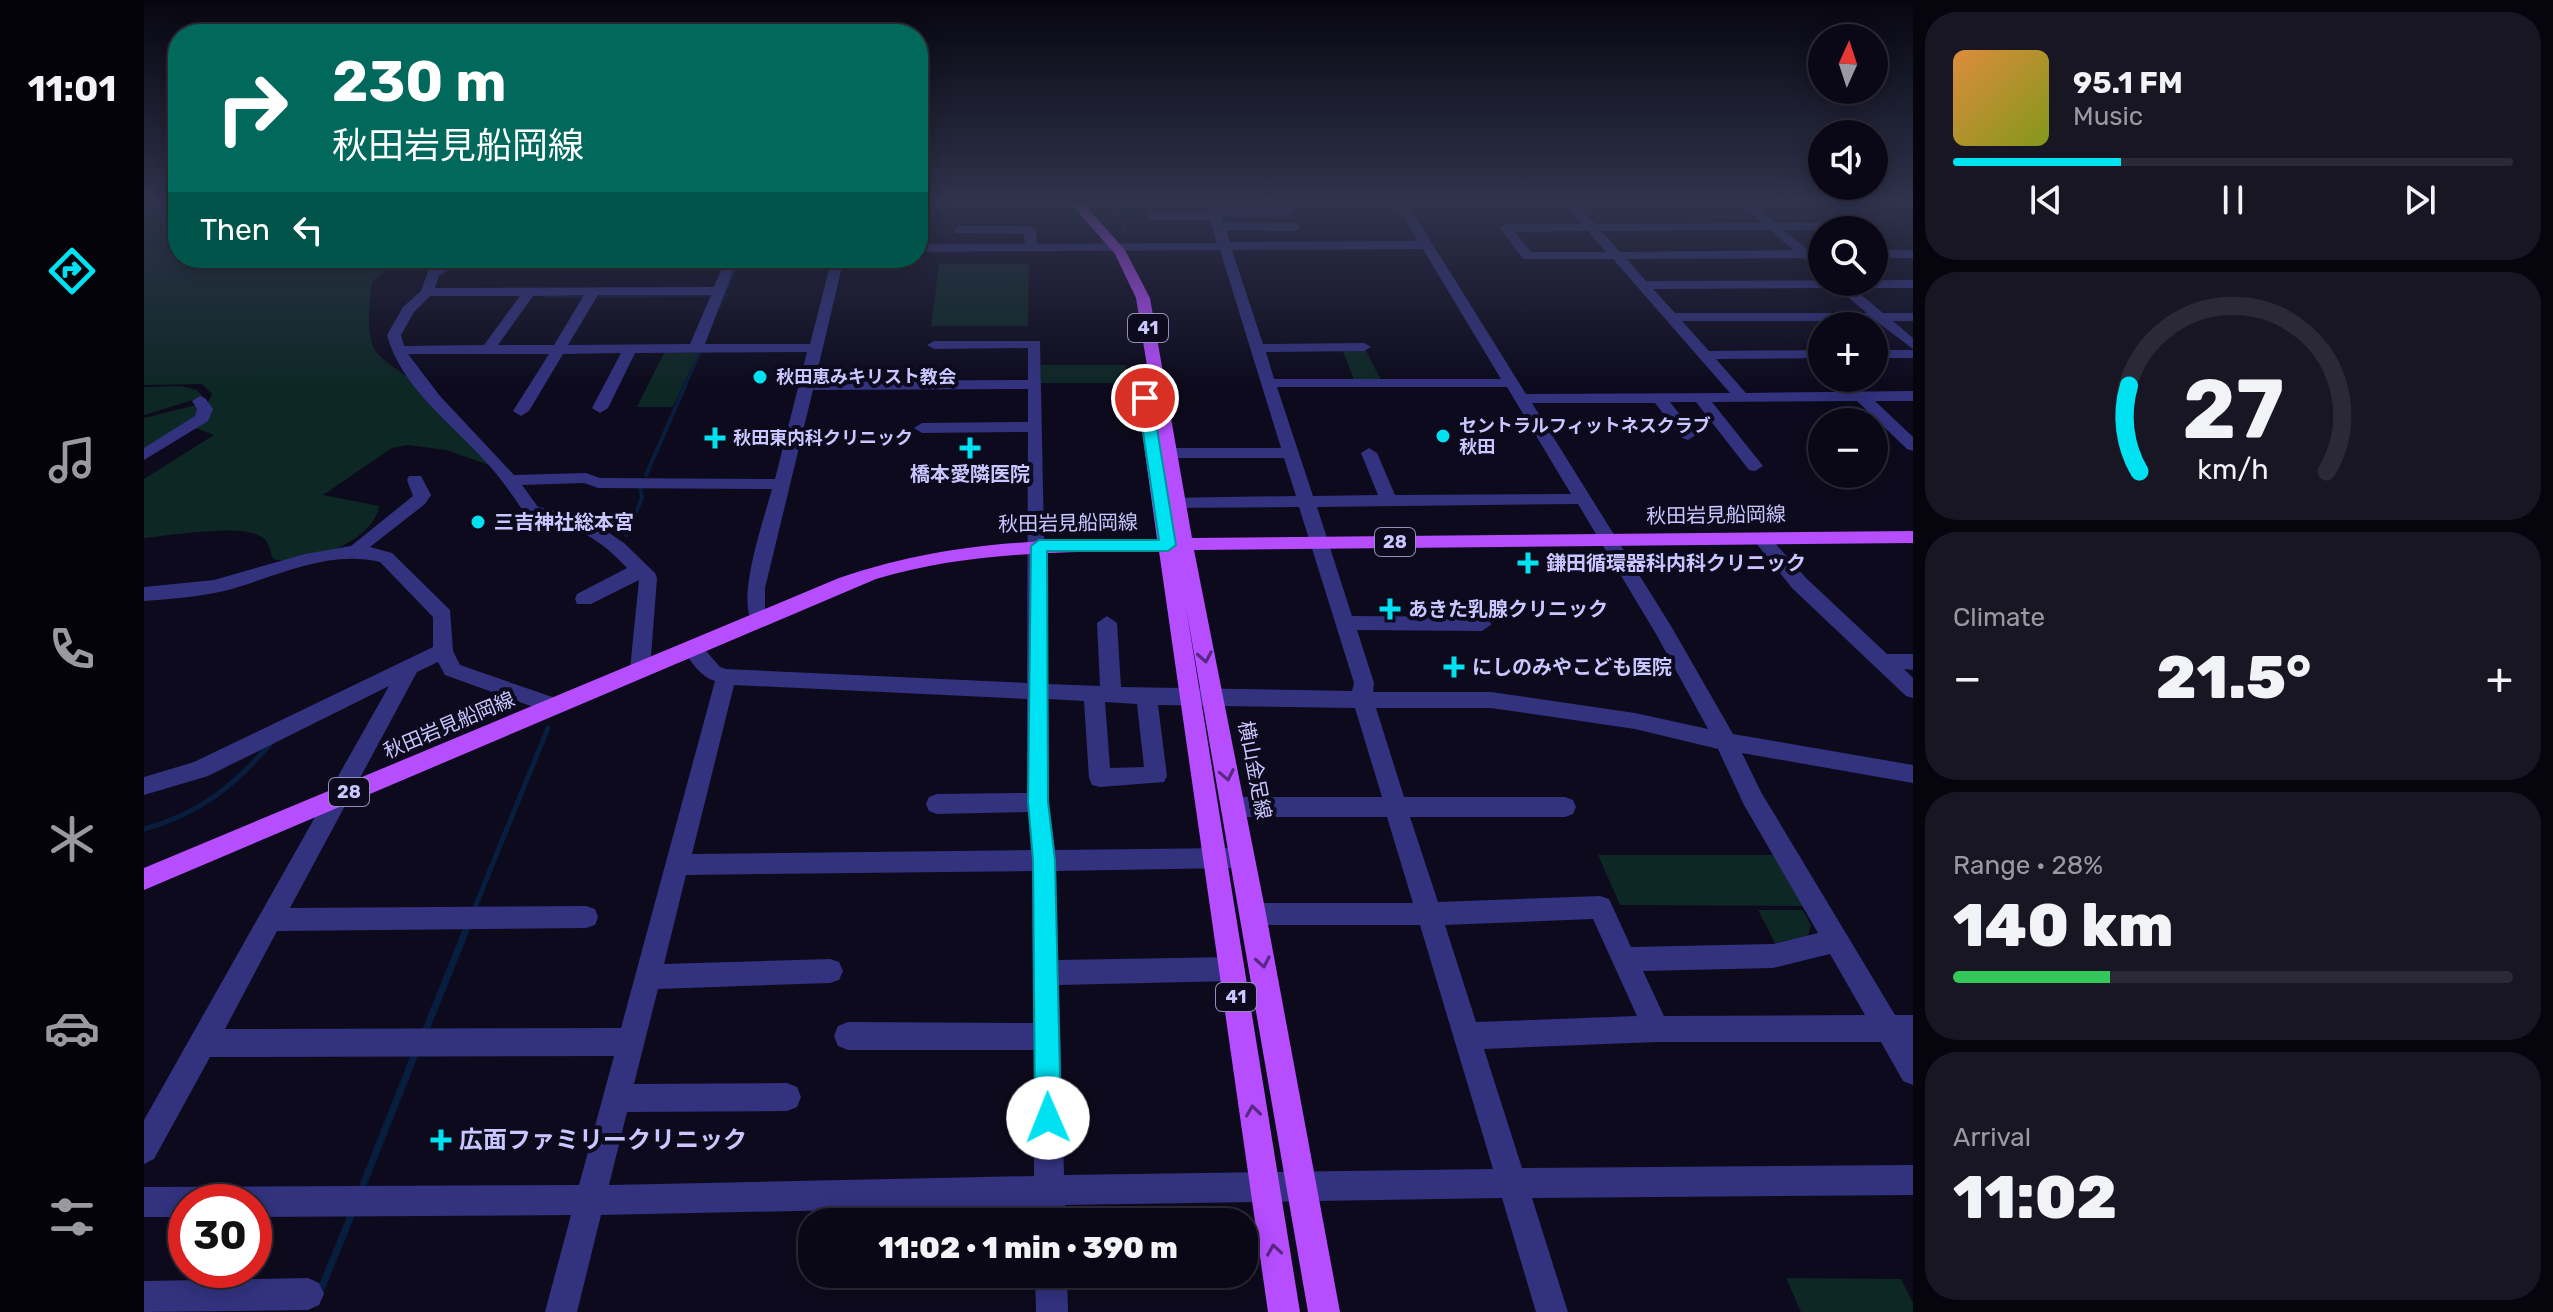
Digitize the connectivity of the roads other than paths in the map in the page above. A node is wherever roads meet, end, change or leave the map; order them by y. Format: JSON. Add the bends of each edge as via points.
{"nodes":[{"id":1,"x":1114,"y":264,"type":"edge"},
{"id":2,"x":1229,"y":264,"type":"edge"},
{"id":3,"x":1438,"y":264,"type":"edge"},
{"id":4,"x":1624,"y":264,"type":"edge"},
{"id":5,"x":444,"y":268,"type":"edge"},
{"id":6,"x":728,"y":268,"type":"edge"},
{"id":7,"x":836,"y":268,"type":"edge"},
{"id":8,"x":1808,"y":283,"type":"edge"},
{"id":9,"x":1888,"y":284,"type":"edge"},
{"id":10,"x":1913,"y":284,"type":"edge"},
{"id":11,"x":1643,"y":285,"type":"junction"},
{"id":12,"x":427,"y":292,"type":"junction"},
{"id":13,"x":529,"y":292,"type":"junction"},
{"id":14,"x":593,"y":292,"type":"junction"},
{"id":15,"x":717,"y":294,"type":"junction"},
{"id":16,"x":1855,"y":296,"type":"edge"},
{"id":17,"x":1874,"y":312,"type":"edge"},
{"id":18,"x":1671,"y":317,"type":"junction"},
{"id":19,"x":1808,"y":317,"type":"edge"},
{"id":20,"x":1888,"y":317,"type":"edge"},
{"id":21,"x":1913,"y":317,"type":"edge"},
{"id":22,"x":1888,"y":324,"type":"edge"},
{"id":23,"x":934,"y":345,"type":"dead end"},
{"id":24,"x":1913,"y":345,"type":"edge"},
{"id":25,"x":1364,"y":347,"type":"dead end"},
{"id":26,"x":696,"y":348,"type":"junction"},
{"id":27,"x":816,"y":348,"type":"junction"},
{"id":28,"x":1255,"y":348,"type":"junction"},
{"id":29,"x":559,"y":349,"type":"junction"},
{"id":30,"x":630,"y":349,"type":"junction"},
{"id":31,"x":398,"y":350,"type":"junction"},
{"id":32,"x":487,"y":351,"type":"junction"},
{"id":33,"x":1808,"y":354,"type":"edge"},
{"id":34,"x":1888,"y":354,"type":"edge"},
{"id":35,"x":1913,"y":354,"type":"edge"},
{"id":36,"x":1705,"y":355,"type":"junction"},
{"id":37,"x":1270,"y":383,"type":"junction"},
{"id":38,"x":1511,"y":383,"type":"junction"},
{"id":39,"x":1034,"y":384,"type":"junction"},
{"id":40,"x":807,"y":386,"type":"junction"},
{"id":41,"x":1861,"y":396,"type":"junction"},
{"id":42,"x":1913,"y":396,"type":"edge"},
{"id":43,"x":1742,"y":397,"type":"junction"},
{"id":44,"x":1659,"y":398,"type":"junction"},
{"id":45,"x":1701,"y":398,"type":"junction"},
{"id":46,"x":1520,"y":399,"type":"junction"},
{"id":47,"x":200,"y":401,"type":"dead end"},
{"id":48,"x":600,"y":408,"type":"dead end"},
{"id":49,"x":521,"y":411,"type":"dead end"},
{"id":50,"x":1036,"y":427,"type":"junction"},
{"id":51,"x":922,"y":428,"type":"dead end"},
{"id":52,"x":1688,"y":435,"type":"dead end"},
{"id":53,"x":1913,"y":446,"type":"edge"},
{"id":54,"x":1161,"y":453,"type":"junction"},
{"id":55,"x":1292,"y":453,"type":"junction"},
{"id":56,"x":1369,"y":453,"type":"dead end"},
{"id":57,"x":144,"y":455,"type":"edge"},
{"id":58,"x":1755,"y":466,"type":"dead end"},
{"id":59,"x":415,"y":480,"type":"dead end"},
{"id":60,"x":509,"y":480,"type":"junction"},
{"id":61,"x":782,"y":484,"type":"junction"},
{"id":62,"x":1583,"y":499,"type":"junction"},
{"id":63,"x":1307,"y":501,"type":"junction"},
{"id":64,"x":1389,"y":501,"type":"junction"},
{"id":65,"x":1169,"y":503,"type":"junction"},
{"id":66,"x":1913,"y":537,"type":"edge"},
{"id":67,"x":1761,"y":538,"type":"junction"},
{"id":68,"x":1607,"y":540,"type":"junction"},
{"id":69,"x":1320,"y":543,"type":"junction"},
{"id":70,"x":1039,"y":546,"type":"junction"},
{"id":71,"x":1176,"y":546,"type":"junction"},
{"id":72,"x":357,"y":551,"type":"junction"},
{"id":73,"x":640,"y":569,"type":"junction"},
{"id":74,"x":144,"y":594,"type":"edge"},
{"id":75,"x":584,"y":599,"type":"dead end"},
{"id":76,"x":759,"y":619,"type":"junction"},
{"id":77,"x":1107,"y":623,"type":"dead end"},
{"id":78,"x":1345,"y":623,"type":"junction"},
{"id":79,"x":1482,"y":624,"type":"dead end"},
{"id":80,"x":692,"y":648,"type":"junction"},
{"id":81,"x":443,"y":651,"type":"junction"},
{"id":82,"x":1881,"y":661,"type":"junction"},
{"id":83,"x":1913,"y":662,"type":"edge"},
{"id":84,"x":640,"y":669,"type":"junction"},
{"id":85,"x":408,"y":671,"type":"junction"},
{"id":86,"x":726,"y":677,"type":"junction"},
{"id":87,"x":1913,"y":690,"type":"edge"},
{"id":88,"x":1037,"y":692,"type":"junction"},
{"id":89,"x":1103,"y":694,"type":"junction"},
{"id":90,"x":1147,"y":696,"type":"junction"},
{"id":91,"x":1362,"y":697,"type":"junction"},
{"id":92,"x":1202,"y":698,"type":"junction"},
{"id":93,"x":554,"y":706,"type":"junction"},
{"id":94,"x":1726,"y":742,"type":"junction"},
{"id":95,"x":1913,"y":774,"type":"edge"},
{"id":96,"x":144,"y":786,"type":"edge"},
{"id":97,"x":338,"y":797,"type":"junction"},
{"id":98,"x":1038,"y":802,"type":"junction"},
{"id":99,"x":937,"y":804,"type":"dead end"},
{"id":100,"x":1396,"y":806,"type":"junction"},
{"id":101,"x":1233,"y":807,"type":"junction"},
{"id":102,"x":1565,"y":807,"type":"dead end"},
{"id":103,"x":1230,"y":858,"type":"junction"},
{"id":104,"x":1044,"y":860,"type":"junction"},
{"id":105,"x":678,"y":865,"type":"junction"},
{"id":106,"x":144,"y":879,"type":"edge"},
{"id":107,"x":1254,"y":914,"type":"junction"},
{"id":108,"x":1429,"y":914,"type":"junction"},
{"id":109,"x":586,"y":917,"type":"dead end"},
{"id":110,"x":270,"y":920,"type":"junction"},
{"id":111,"x":1835,"y":941,"type":"junction"},
{"id":112,"x":1624,"y":959,"type":"junction"},
{"id":113,"x":1232,"y":969,"type":"junction"},
{"id":114,"x":830,"y":971,"type":"dead end"},
{"id":115,"x":1047,"y":973,"type":"junction"},
{"id":116,"x":649,"y":977,"type":"junction"},
{"id":117,"x":1901,"y":1028,"type":"edge"},
{"id":118,"x":1656,"y":1029,"type":"junction"},
{"id":119,"x":848,"y":1036,"type":"dead end"},
{"id":120,"x":1467,"y":1036,"type":"junction"},
{"id":121,"x":1046,"y":1037,"type":"junction"},
{"id":122,"x":632,"y":1042,"type":"junction"},
{"id":123,"x":202,"y":1043,"type":"junction"},
{"id":124,"x":1913,"y":1071,"type":"edge"},
{"id":125,"x":787,"y":1097,"type":"dead end"},
{"id":126,"x":617,"y":1098,"type":"junction"},
{"id":127,"x":144,"y":1149,"type":"edge"},
{"id":128,"x":1913,"y":1180,"type":"edge"},
{"id":129,"x":1513,"y":1183,"type":"junction"},
{"id":130,"x":1264,"y":1188,"type":"junction"},
{"id":131,"x":1303,"y":1188,"type":"junction"},
{"id":132,"x":590,"y":1200,"type":"junction"},
{"id":133,"x":144,"y":1202,"type":"edge"},
{"id":134,"x":1050,"y":1207,"type":"edge"},
{"id":135,"x":1051,"y":1288,"type":"edge"},
{"id":136,"x":308,"y":1294,"type":"dead end"},
{"id":137,"x":144,"y":1297,"type":"edge"},
{"id":138,"x":561,"y":1312,"type":"edge"},
{"id":139,"x":1052,"y":1312,"type":"edge"},
{"id":140,"x":1284,"y":1312,"type":"edge"},
{"id":141,"x":1324,"y":1312,"type":"edge"},
{"id":142,"x":1552,"y":1312,"type":"edge"}],
"edges":[{"from":1,"to":54,"type":"main road","name":"横山金足線","number":"41","via":[[1132,316]]},
{"from":2,"to":28,"type":"street"},
{"from":3,"to":38,"type":"street"},
{"from":4,"to":11,"type":"street"},
{"from":5,"to":12,"type":"street","via":[[433,274]]},
{"from":6,"to":15,"type":"street"},
{"from":7,"to":27,"type":"street"},
{"from":8,"to":11,"type":"street"},
{"from":9,"to":10,"type":"street"},
{"from":11,"to":18,"type":"street"},
{"from":12,"to":13,"type":"street"},
{"from":12,"to":31,"type":"street","via":[[394,335]]},
{"from":13,"to":14,"type":"street"},
{"from":13,"to":32,"type":"street"},
{"from":14,"to":15,"type":"street"},
{"from":14,"to":29,"type":"street"},
{"from":15,"to":26,"type":"street"},
{"from":16,"to":17,"type":"street"},
{"from":18,"to":19,"type":"street"},
{"from":18,"to":36,"type":"street"},
{"from":20,"to":21,"type":"street"},
{"from":22,"to":24,"type":"street"},
{"from":23,"to":39,"type":"street","via":[[1035,344]]},
{"from":25,"to":28,"type":"street"},
{"from":26,"to":27,"type":"street"},
{"from":26,"to":30,"type":"street"},
{"from":27,"to":40,"type":"street"},
{"from":28,"to":37,"type":"street"},
{"from":29,"to":30,"type":"street"},
{"from":29,"to":32,"type":"street"},
{"from":29,"to":49,"type":"street"},
{"from":30,"to":48,"type":"street"},
{"from":31,"to":32,"type":"street"},
{"from":31,"to":60,"type":"street"},
{"from":33,"to":36,"type":"street"},
{"from":34,"to":35,"type":"street"},
{"from":36,"to":43,"type":"street"},
{"from":37,"to":38,"type":"street"},
{"from":37,"to":55,"type":"street"},
{"from":38,"to":46,"type":"street"},
{"from":39,"to":40,"type":"street"},
{"from":39,"to":50,"type":"street"},
{"from":40,"to":61,"type":"street"},
{"from":41,"to":42,"type":"street"},
{"from":41,"to":43,"type":"street"},
{"from":41,"to":53,"type":"street"},
{"from":43,"to":45,"type":"street"},
{"from":44,"to":45,"type":"street"},
{"from":44,"to":46,"type":"street"},
{"from":44,"to":52,"type":"street"},
{"from":45,"to":58,"type":"street"},
{"from":46,"to":62,"type":"street"},
{"from":47,"to":57,"type":"street","via":[[205,409],[202,418]]},
{"from":50,"to":51,"type":"street"},
{"from":50,"to":70,"type":"street"},
{"from":54,"to":55,"type":"street"},
{"from":54,"to":65,"type":"main road","name":"横山金足線","number":"41"},
{"from":55,"to":63,"type":"street"},
{"from":56,"to":64,"type":"street"},
{"from":59,"to":72,"type":"street","via":[[422,495],[418,504],[374,531]]},
{"from":60,"to":61,"type":"street"},
{"from":60,"to":73,"type":"street","via":[[532,511],[581,522]]},
{"from":61,"to":76,"type":"street","via":[[756,588]]},
{"from":62,"to":64,"type":"street"},
{"from":62,"to":68,"type":"street"},
{"from":63,"to":64,"type":"street"},
{"from":63,"to":65,"type":"street"},
{"from":63,"to":69,"type":"street"},
{"from":65,"to":71,"type":"main road","name":"横山金足線","number":"41"},
{"from":66,"to":67,"type":"main road","name":"秋田岩見船岡線","number":"28"},
{"from":67,"to":68,"type":"main road","name":"秋田岩見船岡線","number":"28"},
{"from":67,"to":82,"type":"street","via":[[1799,583]]},
{"from":68,"to":69,"type":"main road","name":"秋田岩見船岡線","number":"28"},
{"from":68,"to":94,"type":"street"},
{"from":69,"to":71,"type":"main road","name":"秋田岩見船岡線","number":"28"},
{"from":69,"to":78,"type":"street"},
{"from":70,"to":71,"type":"main road","name":"秋田岩見船岡線","number":"28"},
{"from":70,"to":76,"type":"main road","name":"秋田岩見船岡線","number":"28","via":[[975,550],[906,563]]},
{"from":70,"to":88,"type":"street"},
{"from":71,"to":92,"type":"main road","name":"横山金足線","number":"41"},
{"from":72,"to":74,"type":"street","via":[[224,584]]},
{"from":72,"to":81,"type":"street","via":[[386,557],[432,602],[443,615]]},
{"from":73,"to":75,"type":"street"},
{"from":73,"to":84,"type":"street","via":[[648,578]]},
{"from":76,"to":80,"type":"main road","name":"秋田岩見船岡線","number":"28"},
{"from":77,"to":89,"type":"street"},
{"from":78,"to":79,"type":"street"},
{"from":78,"to":91,"type":"street","via":[[1364,683]]},
{"from":80,"to":84,"type":"main road","name":"秋田岩見船岡線","number":"28"},
{"from":80,"to":86,"type":"street","via":[[713,673]]},
{"from":81,"to":85,"type":"street"},
{"from":81,"to":93,"type":"street","via":[[452,670],[463,676]]},
{"from":82,"to":83,"type":"street"},
{"from":82,"to":87,"type":"street"},
{"from":84,"to":93,"type":"main road","name":"秋田岩見船岡線","number":"28"},
{"from":85,"to":96,"type":"street","via":[[200,770]]},
{"from":85,"to":97,"type":"street"},
{"from":86,"to":88,"type":"street"},
{"from":86,"to":105,"type":"street"},
{"from":88,"to":89,"type":"street"},
{"from":88,"to":98,"type":"street"},
{"from":89,"to":90,"type":"street"},
{"from":89,"to":90,"type":"street","via":[[1100,778],[1156,776]]},
{"from":90,"to":92,"type":"street"},
{"from":91,"to":92,"type":"street"},
{"from":91,"to":94,"type":"street","via":[[1505,701],[1635,721]]},
{"from":91,"to":100,"type":"street"},
{"from":92,"to":101,"type":"main road","name":"横山金足線","number":"41","one_way":true},
{"from":92,"to":103,"type":"main road","name":"横山金足線","number":"41"},
{"from":93,"to":97,"type":"main road","name":"秋田岩見船岡線","number":"28"},
{"from":94,"to":95,"type":"street"},
{"from":94,"to":111,"type":"street","via":[[1752,798]]},
{"from":97,"to":106,"type":"main road","name":"秋田岩見船岡線","number":"28"},
{"from":97,"to":110,"type":"street"},
{"from":98,"to":99,"type":"street"},
{"from":98,"to":104,"type":"street"},
{"from":100,"to":101,"type":"street"},
{"from":100,"to":102,"type":"street"},
{"from":100,"to":108,"type":"street"},
{"from":101,"to":103,"type":"main road","name":"横山金足線","number":"41"},
{"from":103,"to":104,"type":"street"},
{"from":103,"to":107,"type":"main road","name":"横山金足線","number":"41"},
{"from":103,"to":113,"type":"main road","name":"横山金足線","number":"41"},
{"from":104,"to":105,"type":"street"},
{"from":104,"to":115,"type":"street"},
{"from":105,"to":116,"type":"street"},
{"from":107,"to":108,"type":"street"},
{"from":107,"to":131,"type":"main road","name":"横山金足線","number":"41","one_way":true},
{"from":108,"to":112,"type":"street","via":[[1600,907]]},
{"from":108,"to":120,"type":"street"},
{"from":109,"to":110,"type":"street"},
{"from":110,"to":123,"type":"street"},
{"from":111,"to":112,"type":"street","via":[[1773,956]]},
{"from":111,"to":117,"type":"street"},
{"from":112,"to":118,"type":"street"},
{"from":113,"to":115,"type":"street"},
{"from":130,"to":113,"type":"main road","name":"横山金足線","number":"41","one_way":true},
{"from":114,"to":116,"type":"street"},
{"from":115,"to":121,"type":"street"},
{"from":116,"to":122,"type":"street"},
{"from":117,"to":118,"type":"street"},
{"from":117,"to":124,"type":"street"},
{"from":118,"to":120,"type":"street"},
{"from":119,"to":121,"type":"street"},
{"from":120,"to":129,"type":"street"},
{"from":121,"to":134,"type":"street"},
{"from":122,"to":123,"type":"street"},
{"from":122,"to":126,"type":"street"},
{"from":123,"to":127,"type":"street"},
{"from":125,"to":126,"type":"street"},
{"from":126,"to":132,"type":"street"},
{"from":128,"to":129,"type":"street"},
{"from":129,"to":131,"type":"street"},
{"from":129,"to":142,"type":"street"},
{"from":130,"to":131,"type":"street"},
{"from":130,"to":134,"type":"street"},
{"from":140,"to":130,"type":"main road","name":"横山金足線","number":"41","one_way":true},
{"from":131,"to":141,"type":"main road","name":"横山金足線","number":"41"},
{"from":132,"to":133,"type":"street"},
{"from":132,"to":134,"type":"street"},
{"from":132,"to":138,"type":"street"},
{"from":135,"to":139,"type":"street"},
{"from":136,"to":137,"type":"street"}]}
